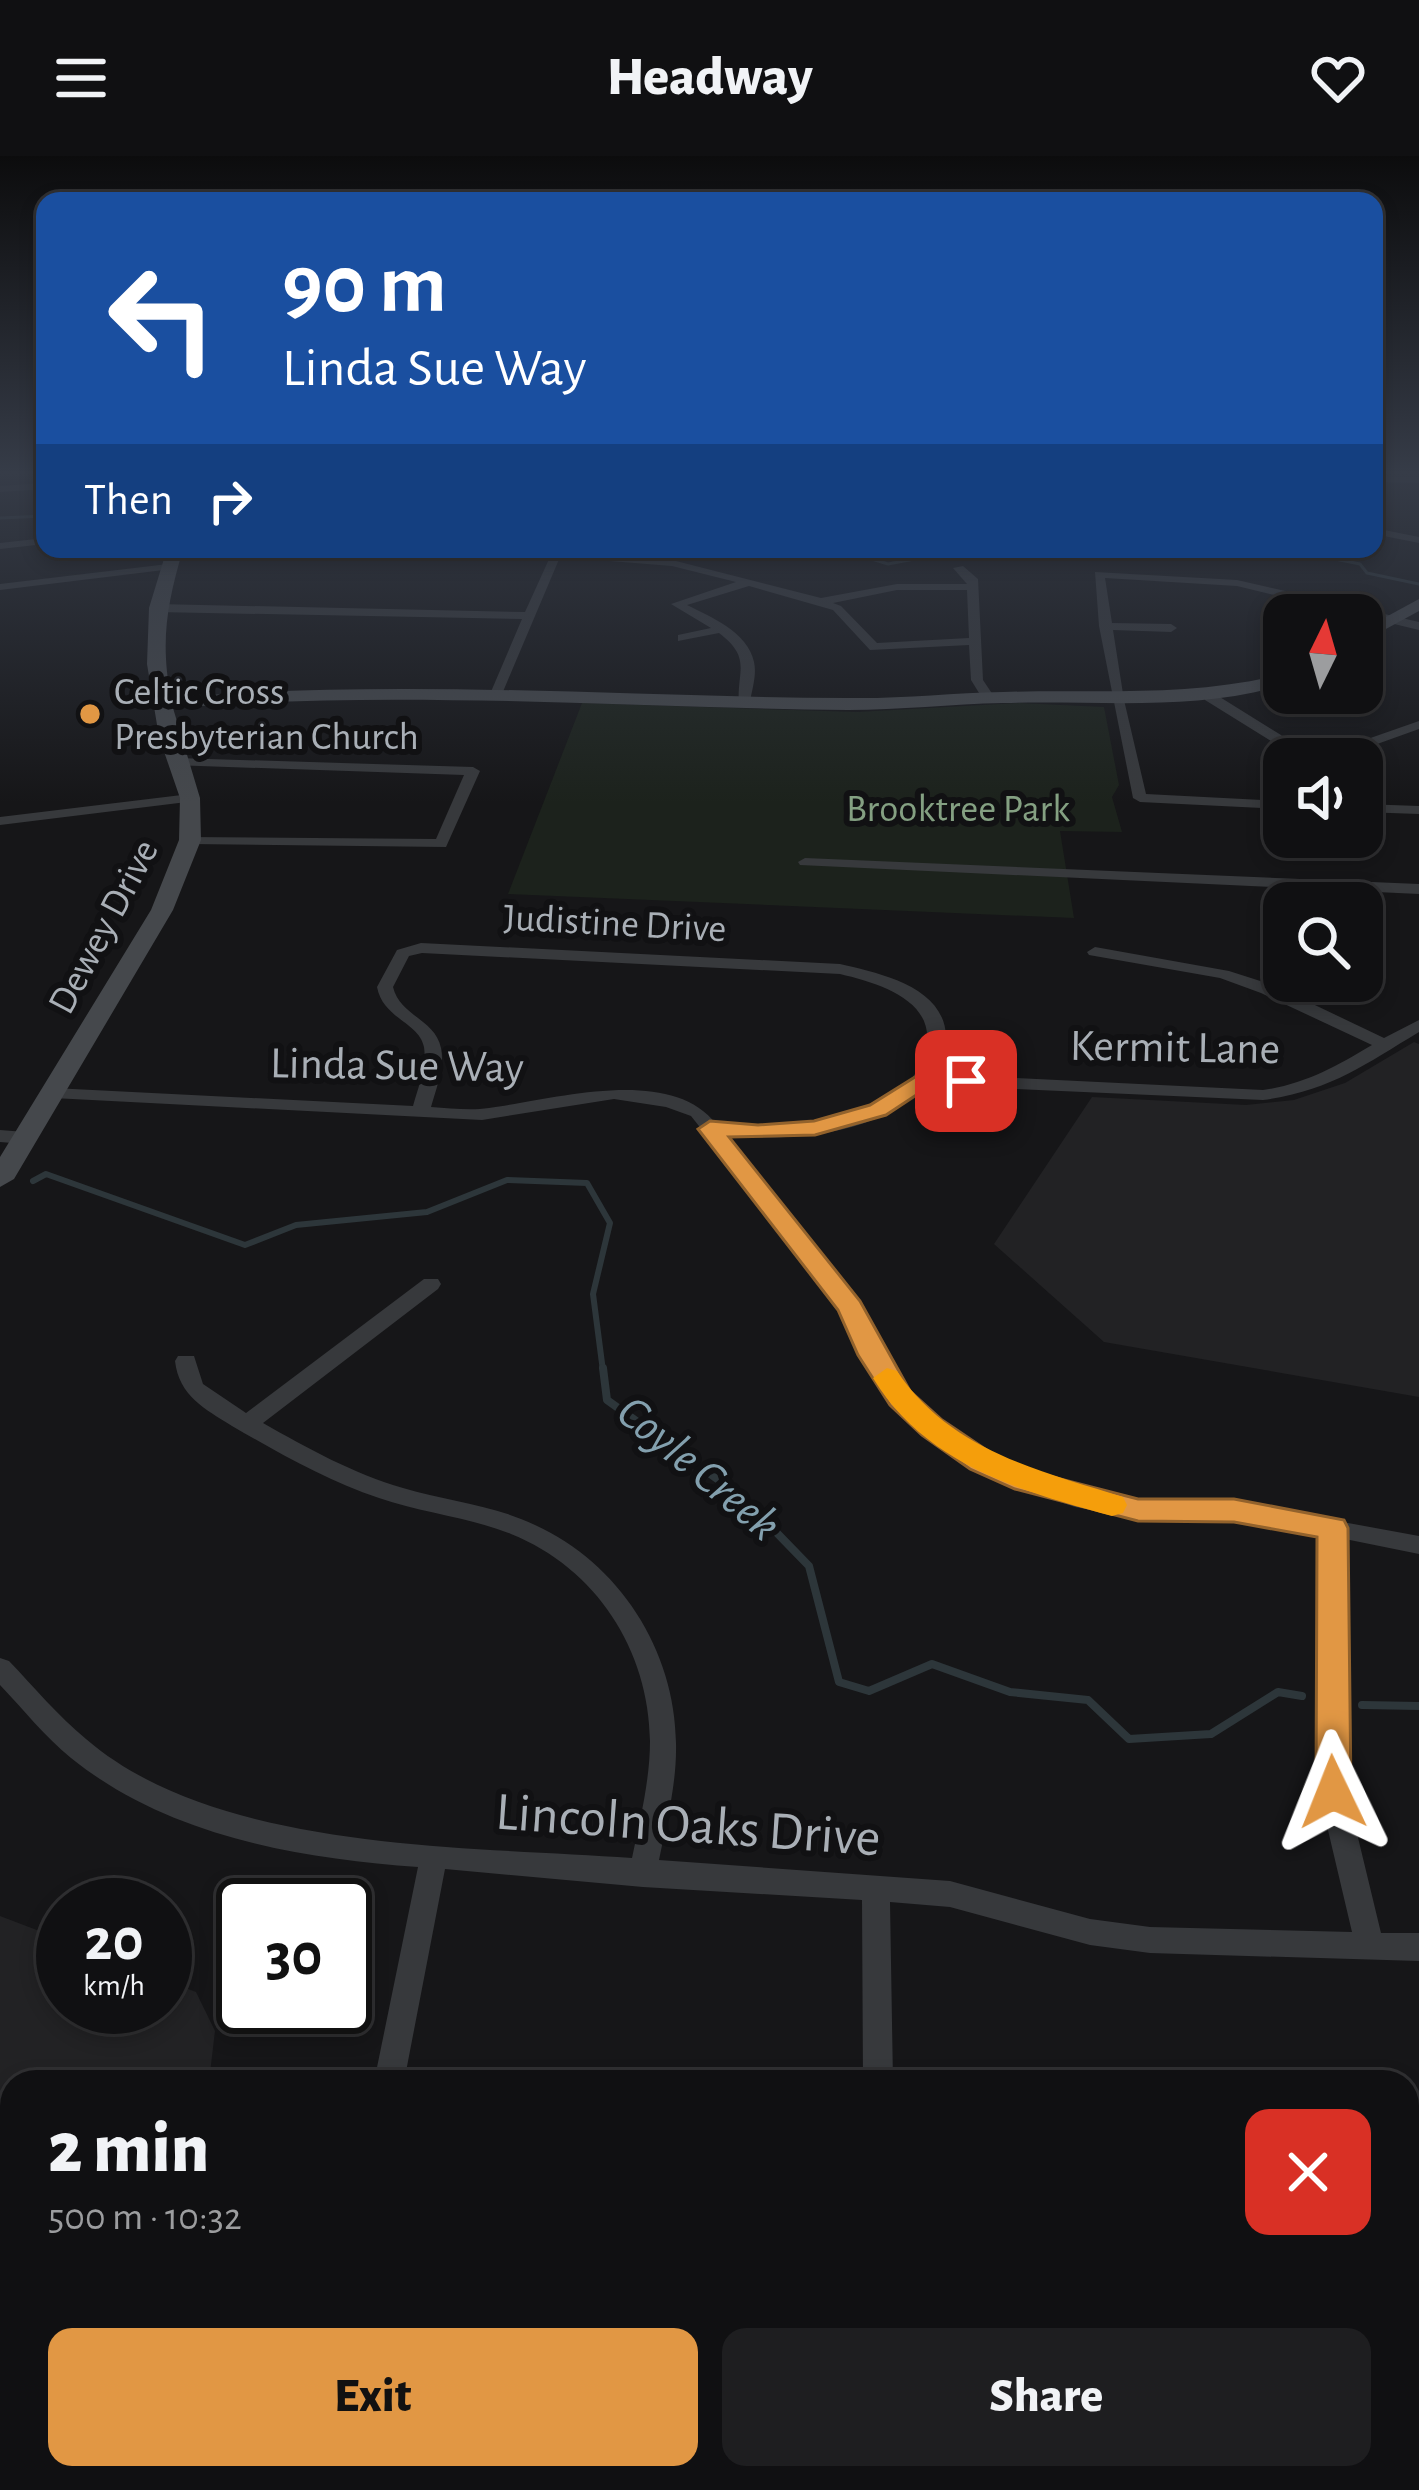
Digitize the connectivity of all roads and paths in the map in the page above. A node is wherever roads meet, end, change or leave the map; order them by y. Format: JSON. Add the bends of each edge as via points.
{"nodes":[{"id":1,"x":164,"y":585,"type":"edge"},
{"id":2,"x":543,"y":585,"type":"edge"},
{"id":3,"x":739,"y":585,"type":"edge"},
{"id":4,"x":760,"y":585,"type":"edge"},
{"id":5,"x":1100,"y":585,"type":"edge"},
{"id":6,"x":1241,"y":585,"type":"edge"},
{"id":7,"x":973,"y":587,"type":"joint"},
{"id":8,"x":824,"y":601,"type":"junction"},
{"id":9,"x":1419,"y":604,"type":"edge"},
{"id":10,"x":157,"y":608,"type":"junction"},
{"id":11,"x":529,"y":616,"type":"junction"},
{"id":12,"x":1394,"y":619,"type":"junction"},
{"id":13,"x":1383,"y":625,"type":"edge"},
{"id":14,"x":1106,"y":626,"type":"junction"},
{"id":15,"x":1419,"y":626,"type":"edge"},
{"id":16,"x":1171,"y":628,"type":"dead end"},
{"id":17,"x":720,"y":629,"type":"junction"},
{"id":18,"x":682,"y":638,"type":"dead end"},
{"id":19,"x":975,"y":640,"type":"junction"},
{"id":20,"x":1263,"y":684,"type":"edge"},
{"id":21,"x":496,"y":694,"type":"junction"},
{"id":22,"x":1210,"y":697,"type":"junction"},
{"id":23,"x":989,"y":698,"type":"junction"},
{"id":24,"x":1118,"y":700,"type":"junction"},
{"id":25,"x":744,"y":702,"type":"junction"},
{"id":26,"x":161,"y":704,"type":"junction"},
{"id":27,"x":1419,"y":725,"type":"edge"},
{"id":28,"x":1401,"y":734,"type":"junction"},
{"id":29,"x":1276,"y":738,"type":"edge"},
{"id":30,"x":1383,"y":740,"type":"edge"},
{"id":31,"x":1419,"y":742,"type":"edge"},
{"id":32,"x":177,"y":762,"type":"junction"},
{"id":33,"x":190,"y":798,"type":"junction"},
{"id":34,"x":1263,"y":804,"type":"edge"},
{"id":35,"x":1383,"y":809,"type":"edge"},
{"id":36,"x":1419,"y":810,"type":"edge"},
{"id":37,"x":0,"y":821,"type":"edge"},
{"id":38,"x":190,"y":840,"type":"junction"},
{"id":39,"x":805,"y":862,"type":"dead end"},
{"id":40,"x":1419,"y":889,"type":"edge"},
{"id":41,"x":1095,"y":952,"type":"dead end"},
{"id":42,"x":1419,"y":1024,"type":"edge"},
{"id":43,"x":1387,"y":1046,"type":"junction"},
{"id":44,"x":923,"y":1079,"type":"junction"},
{"id":45,"x":53,"y":1093,"type":"junction"},
{"id":46,"x":421,"y":1112,"type":"junction"},
{"id":47,"x":710,"y":1129,"type":"junction"},
{"id":48,"x":0,"y":1136,"type":"edge"},
{"id":49,"x":25,"y":1138,"type":"junction"},
{"id":50,"x":0,"y":1179,"type":"edge"},
{"id":51,"x":431,"y":1284,"type":"dead end"},
{"id":52,"x":186,"y":1361,"type":"dead end"},
{"id":53,"x":246,"y":1424,"type":"junction"},
{"id":54,"x":1333,"y":1528,"type":"junction"},
{"id":55,"x":1419,"y":1545,"type":"edge"},
{"id":56,"x":0,"y":1668,"type":"edge"},
{"id":57,"x":434,"y":1856,"type":"junction"},
{"id":58,"x":643,"y":1874,"type":"junction"},
{"id":59,"x":876,"y":1888,"type":"junction"},
{"id":60,"x":1370,"y":1946,"type":"junction"},
{"id":61,"x":1419,"y":1947,"type":"edge"},
{"id":62,"x":391,"y":2070,"type":"edge"},
{"id":63,"x":878,"y":2070,"type":"edge"}],
"edges":[{"from":1,"to":10,"type":"street","name":"Dewey Drive"},
{"from":2,"to":11,"type":"street"},
{"from":3,"to":17,"type":"street","via":[[677,604]]},
{"from":4,"to":8,"type":"street"},
{"from":5,"to":14,"type":"street"},
{"from":6,"to":12,"type":"street"},
{"from":7,"to":8,"type":"street","via":[[896,587]]},
{"from":7,"to":19,"type":"street"},
{"from":8,"to":19,"type":"street","via":[[874,647]]},
{"from":9,"to":12,"type":"street"},
{"from":10,"to":11,"type":"street"},
{"from":10,"to":26,"type":"street","name":"Dewey Drive"},
{"from":11,"to":21,"type":"street"},
{"from":12,"to":13,"type":"street"},
{"from":12,"to":15,"type":"street"},
{"from":14,"to":16,"type":"street"},
{"from":14,"to":24,"type":"street"},
{"from":17,"to":18,"type":"street"},
{"from":17,"to":25,"type":"street","via":[[748,661]]},
{"from":19,"to":23,"type":"street","via":[[977,680]]},
{"from":20,"to":22,"type":"street"},
{"from":21,"to":25,"type":"street"},
{"from":21,"to":26,"type":"street","via":[[345,690]]},
{"from":22,"to":24,"type":"street"},
{"from":22,"to":29,"type":"street"},
{"from":23,"to":24,"type":"street"},
{"from":23,"to":25,"type":"street"},
{"from":24,"to":34,"type":"street","via":[[1140,798]]},
{"from":26,"to":32,"type":"street","name":"Dewey Drive"},
{"from":27,"to":28,"type":"street"},
{"from":28,"to":30,"type":"street"},
{"from":28,"to":31,"type":"street"},
{"from":32,"to":33,"type":"street","name":"Dewey Drive"},
{"from":32,"to":38,"type":"street","via":[[473,771],[441,844]]},
{"from":33,"to":37,"type":"street"},
{"from":33,"to":38,"type":"street","name":"Dewey Drive"},
{"from":35,"to":36,"type":"street"},
{"from":38,"to":45,"type":"street","name":"Dewey Drive","via":[[162,910]]},
{"from":39,"to":40,"type":"street"},
{"from":41,"to":43,"type":"street","via":[[1267,988]]},
{"from":42,"to":43,"type":"street","name":"Kermit Lane"},
{"from":43,"to":44,"type":"street","name":"Kermit Lane","via":[[1325,1080],[1263,1095]]},
{"from":44,"to":46,"type":"street","name":"Judistine Drive","via":[[938,1038],[934,1019],[885,980],[840,969],[421,948],[403,953],[385,988],[394,1012],[428,1035],[434,1050]]},
{"from":44,"to":47,"type":"street","via":[[899,1100],[842,1122],[787,1131]]},
{"from":45,"to":46,"type":"street","name":"Linda Sue Way"},
{"from":45,"to":49,"type":"street","name":"Dewey Drive"},
{"from":46,"to":47,"type":"street","name":"Linda Sue Way","via":[[515,1112],[614,1094],[697,1112]]},
{"from":47,"to":54,"type":"street","name":"Linda Sue Way","via":[[850,1307],[900,1398],[981,1461],[1138,1510],[1234,1511]]},
{"from":48,"to":49,"type":"street"},
{"from":49,"to":50,"type":"street","name":"Dewey Drive"},
{"from":51,"to":53,"type":"street"},
{"from":52,"to":53,"type":"street","via":[[200,1395]]},
{"from":53,"to":58,"type":"street","via":[[384,1491],[527,1531],[587,1568],[652,1659],[663,1740]]},
{"from":54,"to":55,"type":"street","name":"Linda Sue Way"},
{"from":54,"to":60,"type":"street","via":[[1333,1792]]},
{"from":56,"to":57,"type":"street","name":"Lincoln Oaks Drive","via":[[77,1748],[168,1802],[259,1834]]},
{"from":57,"to":58,"type":"street","name":"Lincoln Oaks Drive"},
{"from":57,"to":62,"type":"street"},
{"from":58,"to":59,"type":"street","name":"Lincoln Oaks Drive"},
{"from":59,"to":60,"type":"street","name":"Lincoln Oaks Drive","via":[[971,1898],[1150,1940]]},
{"from":59,"to":63,"type":"street"},
{"from":60,"to":61,"type":"street","name":"Lincoln Oaks Drive"}]}
